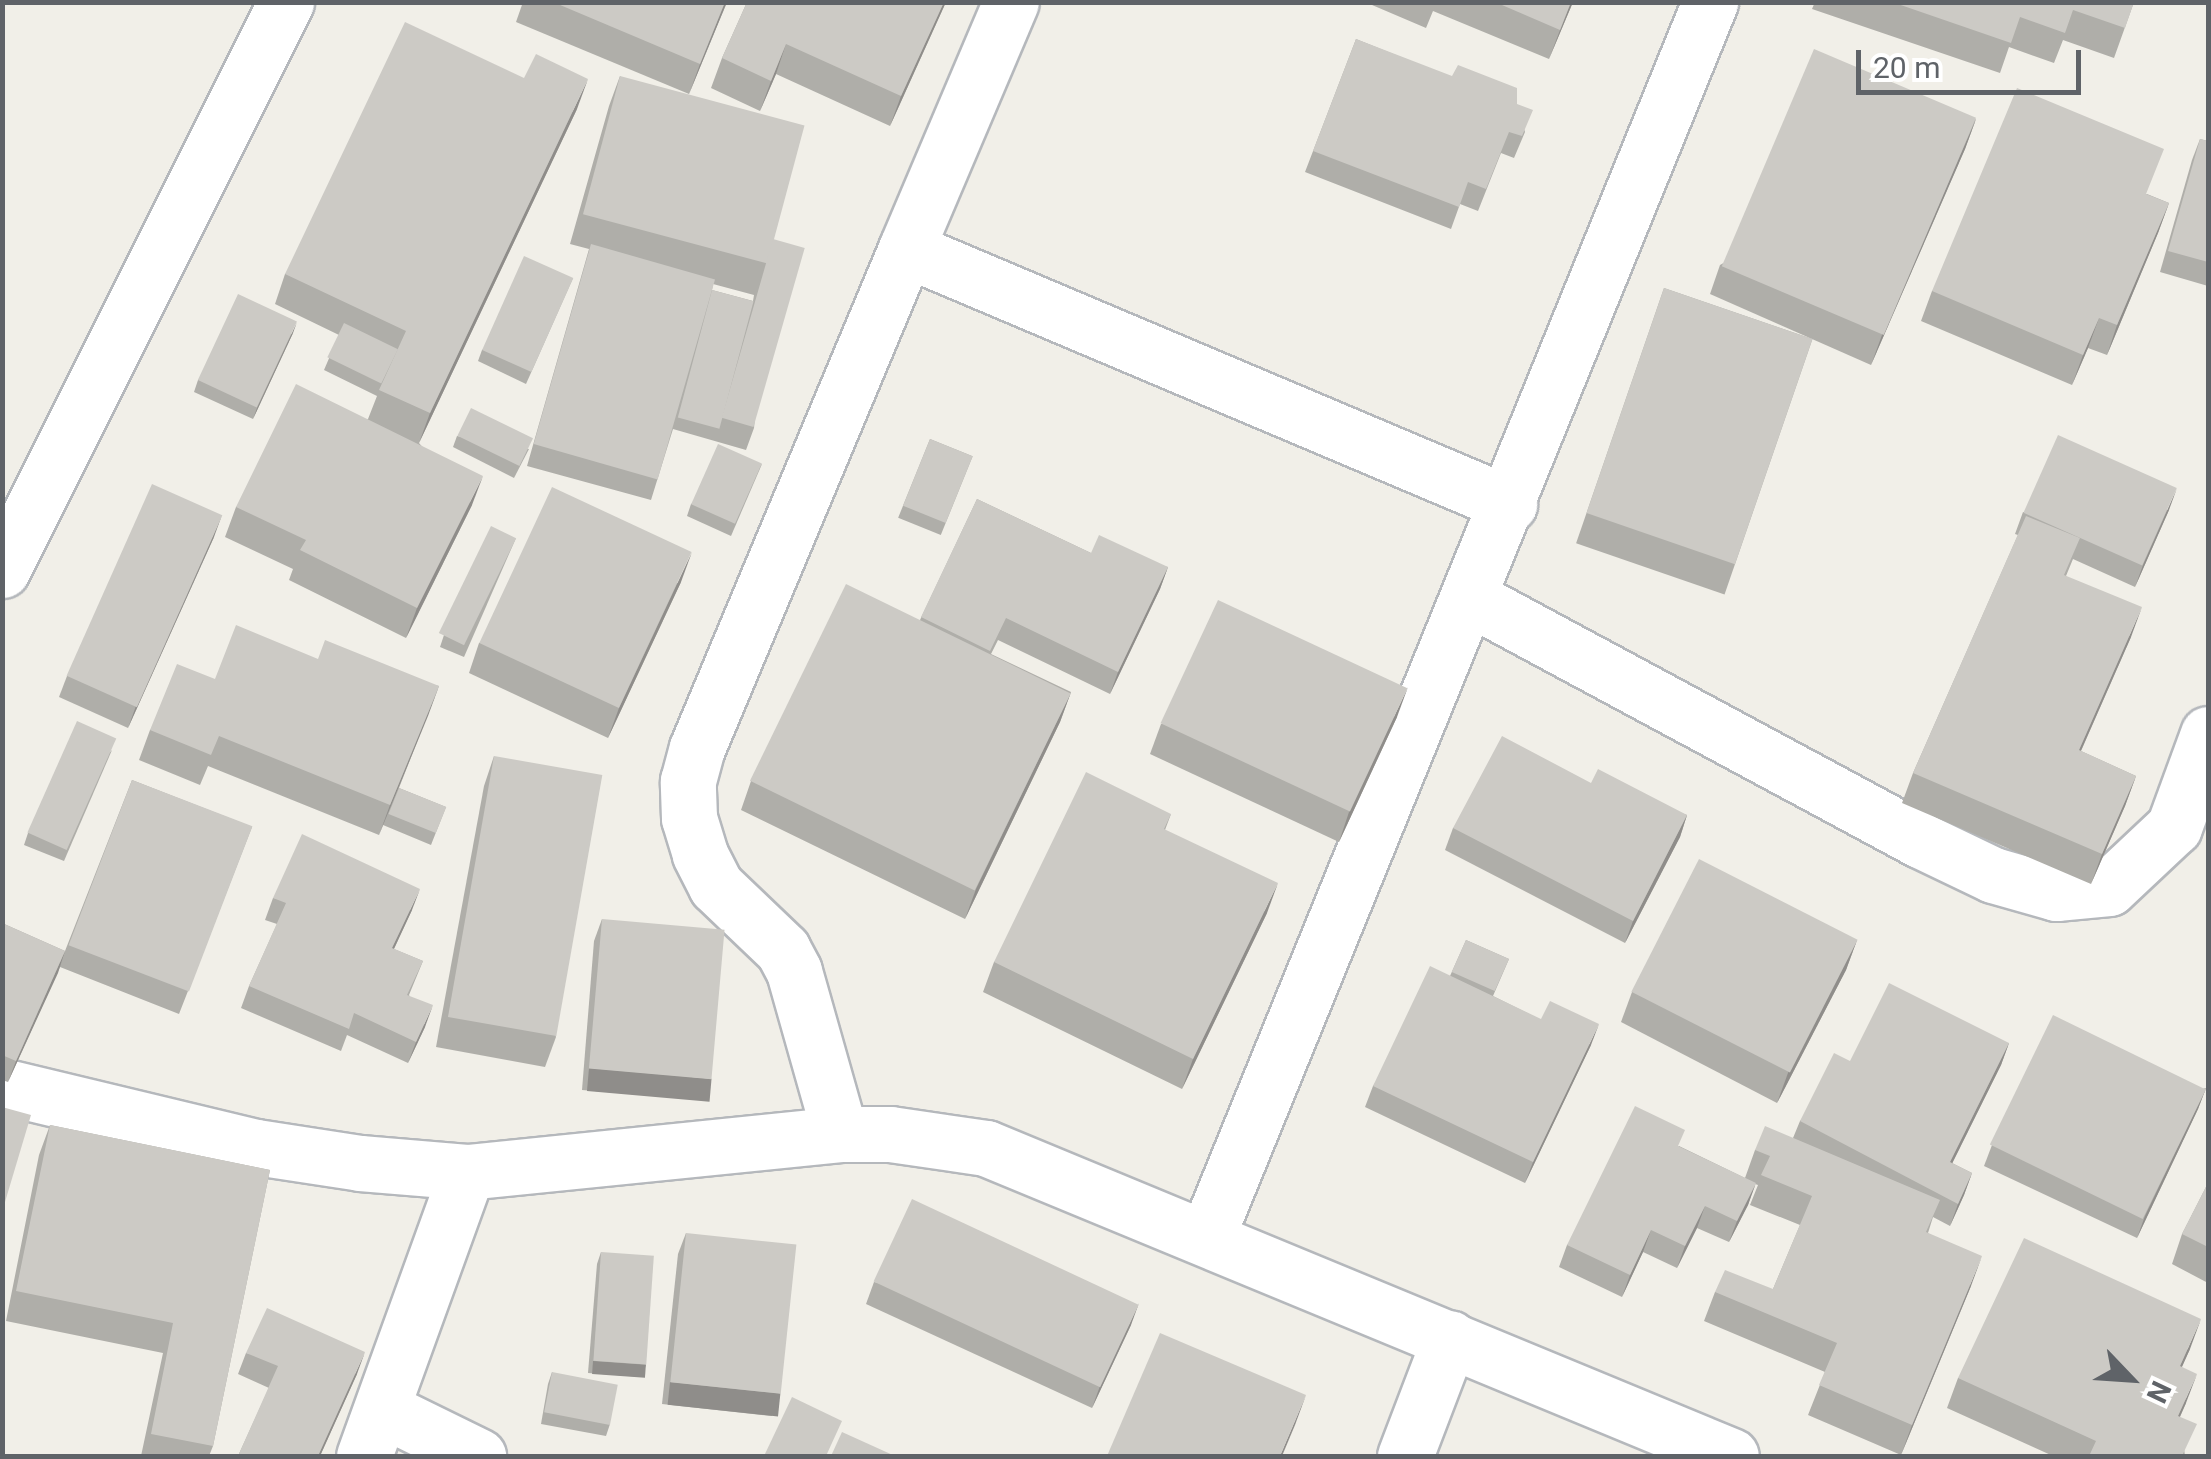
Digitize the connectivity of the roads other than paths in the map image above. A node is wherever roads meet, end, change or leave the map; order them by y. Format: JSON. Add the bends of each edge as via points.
{"nodes":[{"id":1,"x":286,"y":2,"type":"edge"},
{"id":2,"x":1012,"y":2,"type":"edge"},
{"id":3,"x":1710,"y":2,"type":"edge"},
{"id":4,"x":906,"y":249,"type":"junction"},
{"id":5,"x":25,"y":473,"type":"edge"},
{"id":6,"x":1508,"y":504,"type":"junction"},
{"id":7,"x":2,"y":570,"type":"edge"},
{"id":8,"x":1470,"y":598,"type":"junction"},
{"id":9,"x":2208,"y":734,"type":"edge"},
{"id":10,"x":2,"y":1086,"type":"edge"},
{"id":11,"x":840,"y":1134,"type":"junction"},
{"id":12,"x":467,"y":1172,"type":"junction"},
{"id":13,"x":1207,"y":1236,"type":"junction"},
{"id":14,"x":1450,"y":1338,"type":"junction"},
{"id":15,"x":374,"y":1433,"type":"edge"},
{"id":16,"x":478,"y":1456,"type":"edge"},
{"id":17,"x":1406,"y":1456,"type":"edge"},
{"id":18,"x":1731,"y":1456,"type":"edge"}],
"edges":[{"from":1,"to":5,"type":"street"},
{"from":2,"to":4,"type":"street"},
{"from":3,"to":6,"type":"street"},
{"from":4,"to":6,"type":"street"},
{"from":4,"to":11,"type":"street","via":[[696,748],[688,782],[689,818],[716,886],[783,950],[794,971]]},
{"from":5,"to":7,"type":"street"},
{"from":6,"to":8,"type":"street"},
{"from":8,"to":9,"type":"street","via":[[1920,840],[1994,876],[2056,893],[2108,888],[2174,827]]},
{"from":8,"to":13,"type":"street"},
{"from":10,"to":12,"type":"street","via":[[256,1147]]},
{"from":11,"to":12,"type":"street"},
{"from":11,"to":13,"type":"street","via":[[986,1148]]},
{"from":12,"to":15,"type":"street"},
{"from":13,"to":14,"type":"street"},
{"from":14,"to":17,"type":"street"},
{"from":14,"to":18,"type":"street"},
{"from":15,"to":16,"type":"street"}]}
